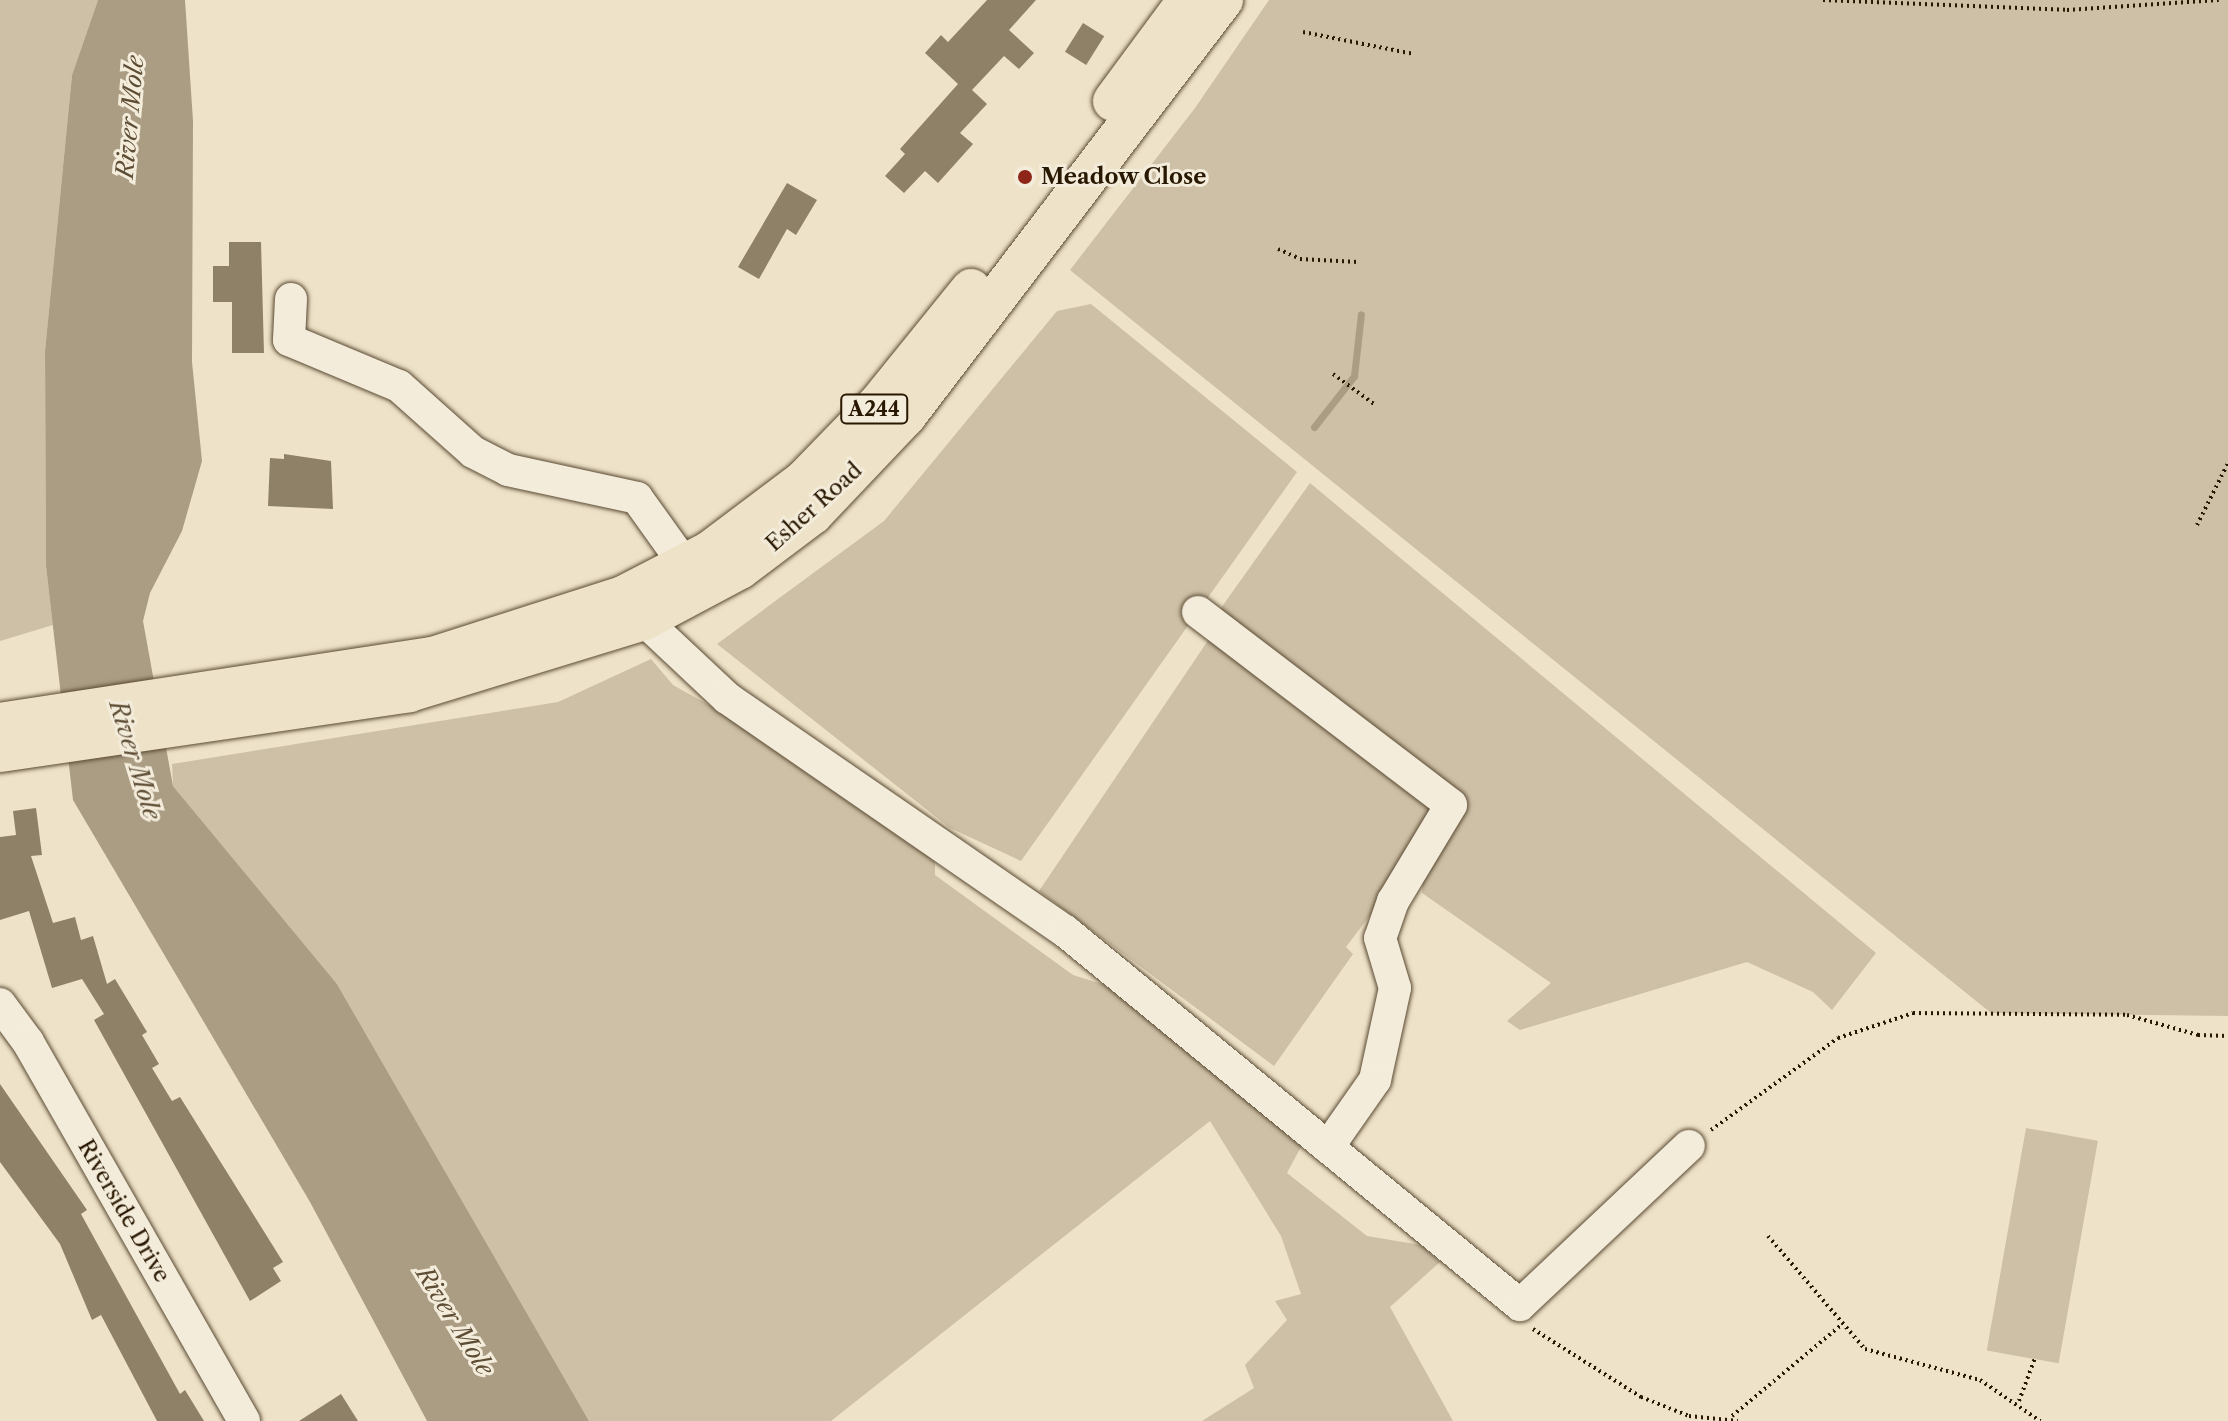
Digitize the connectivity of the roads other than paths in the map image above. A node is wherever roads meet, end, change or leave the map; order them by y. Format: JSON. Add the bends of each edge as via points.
{"nodes":[{"id":1,"x":1189,"y":0,"type":"edge"},
{"id":2,"x":1223,"y":0,"type":"edge"},
{"id":3,"x":291,"y":299,"type":"dead end"},
{"id":4,"x":685,"y":565,"type":"junction"},
{"id":5,"x":1198,"y":612,"type":"dead end"},
{"id":6,"x":644,"y":620,"type":"junction"},
{"id":7,"x":213,"y":710,"type":"junction"},
{"id":8,"x":0,"y":723,"type":"edge"},
{"id":9,"x":59,"y":729,"type":"junction"},
{"id":10,"x":0,"y":752,"type":"edge"},
{"id":11,"x":0,"y":1004,"type":"edge"},
{"id":12,"x":1689,"y":1146,"type":"road end"},
{"id":13,"x":1328,"y":1147,"type":"junction"},
{"id":14,"x":244,"y":1421,"type":"edge"}],
"edges":[{"from":1,"to":4,"type":"main road","name":"Esher Road","number":"A244","via":[[960,304],[857,428],[773,507]]},
{"from":2,"to":6,"type":"main road","name":"Esher Road","number":"A244","via":[[958,350],[860,467],[763,553]]},
{"from":3,"to":4,"type":"street","via":[[289,340],[399,386],[473,452],[508,470],[637,498]]},
{"from":4,"to":7,"type":"main road","name":"Esher Road","number":"A244","via":[[600,605],[464,649]]},
{"from":5,"to":13,"type":"street","via":[[1451,805],[1393,901],[1380,938],[1395,988],[1375,1080]]},
{"from":6,"to":7,"type":"main road","name":"Esher Road","number":"A244","via":[[409,692]]},
{"from":6,"to":13,"type":"street","via":[[727,698],[1065,931]]},
{"from":7,"to":9,"type":"main road","number":"A244"},
{"from":8,"to":9,"type":"main road","number":"A244"},
{"from":9,"to":10,"type":"main road","number":"A244"},
{"from":11,"to":14,"type":"street","name":"Riverside Drive","via":[[28,1042]]},
{"from":12,"to":13,"type":"street","via":[[1520,1305]]}]}
